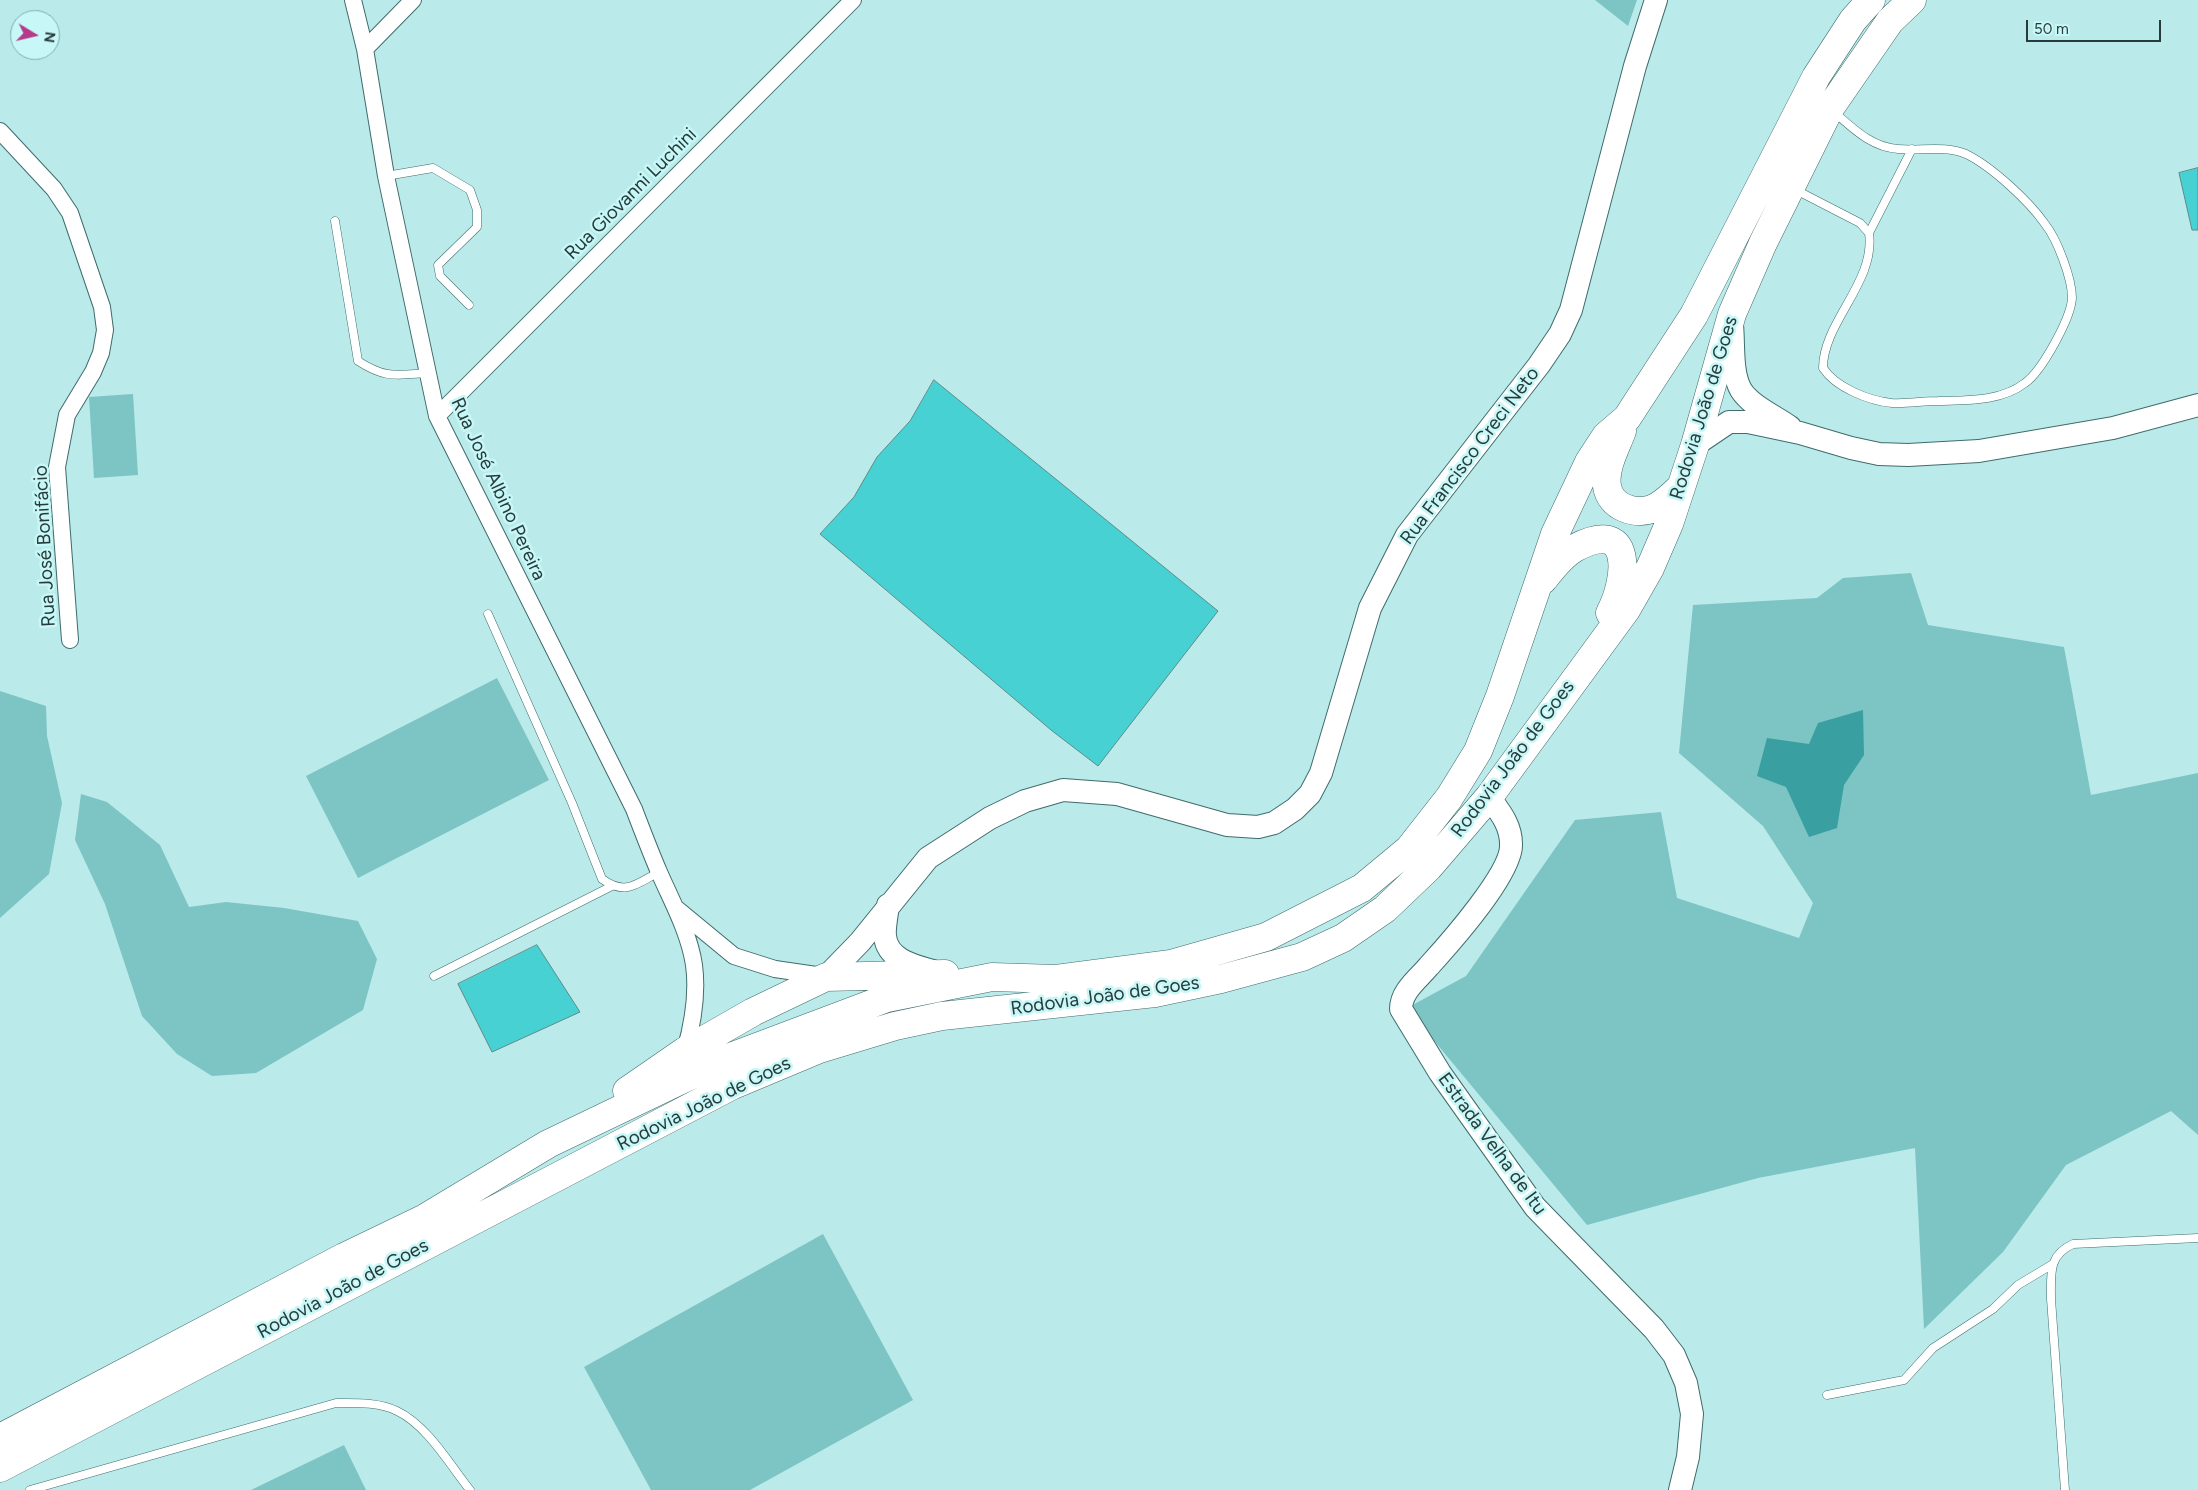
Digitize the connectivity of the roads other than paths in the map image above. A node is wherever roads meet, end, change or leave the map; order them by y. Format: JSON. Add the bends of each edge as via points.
{"nodes":[{"id":1,"x":353,"y":0,"type":"edge"},
{"id":2,"x":413,"y":0,"type":"edge"},
{"id":3,"x":853,"y":0,"type":"edge"},
{"id":4,"x":1656,"y":0,"type":"edge"},
{"id":5,"x":1870,"y":0,"type":"edge"},
{"id":6,"x":1912,"y":0,"type":"edge"},
{"id":7,"x":365,"y":49,"type":"junction"},
{"id":8,"x":1830,"y":108,"type":"junction"},
{"id":9,"x":0,"y":131,"type":"edge"},
{"id":10,"x":1912,"y":149,"type":"junction"},
{"id":11,"x":386,"y":176,"type":"junction"},
{"id":12,"x":1791,"y":188,"type":"junction"},
{"id":13,"x":335,"y":221,"type":"dead end"},
{"id":14,"x":1869,"y":233,"type":"junction"},
{"id":15,"x":469,"y":305,"type":"dead end"},
{"id":16,"x":1732,"y":314,"type":"junction"},
{"id":17,"x":428,"y":373,"type":"junction"},
{"id":18,"x":2198,"y":405,"type":"edge"},
{"id":19,"x":437,"y":416,"type":"junction"},
{"id":20,"x":1627,"y":418,"type":"junction"},
{"id":21,"x":1800,"y":433,"type":"junction"},
{"id":22,"x":1695,"y":445,"type":"junction"},
{"id":23,"x":1680,"y":488,"type":"junction"},
{"id":24,"x":1537,"y":586,"type":"junction"},
{"id":25,"x":488,"y":614,"type":"dead end"},
{"id":26,"x":70,"y":640,"type":"dead end"},
{"id":27,"x":1584,"y":666,"type":"junction"},
{"id":28,"x":1490,"y":797,"type":"junction"},
{"id":29,"x":659,"y":872,"type":"junction"},
{"id":30,"x":612,"y":886,"type":"junction"},
{"id":31,"x":888,"y":905,"type":"junction"},
{"id":32,"x":677,"y":909,"type":"junction"},
{"id":33,"x":938,"y":973,"type":"junction"},
{"id":34,"x":434,"y":976,"type":"dead end"},
{"id":35,"x":826,"y":977,"type":"junction"},
{"id":36,"x":992,"y":977,"type":"junction"},
{"id":37,"x":685,"y":1051,"type":"junction"},
{"id":38,"x":548,"y":1144,"type":"junction"},
{"id":39,"x":2198,"y":1238,"type":"edge"},
{"id":40,"x":2053,"y":1264,"type":"junction"},
{"id":41,"x":1827,"y":1395,"type":"dead end"},
{"id":42,"x":0,"y":1438,"type":"edge"},
{"id":43,"x":0,"y":1468,"type":"edge"},
{"id":44,"x":30,"y":1490,"type":"edge"},
{"id":45,"x":470,"y":1490,"type":"edge"},
{"id":46,"x":1680,"y":1490,"type":"edge"},
{"id":47,"x":2065,"y":1490,"type":"edge"}],
"edges":[{"from":1,"to":7,"type":"street","name":"Rua José Albino Pereira"},
{"from":2,"to":7,"type":"street"},
{"from":3,"to":19,"type":"street","name":"Rua Giovanni Luchini"},
{"from":4,"to":31,"type":"main road","name":"Rua Francisco Creci Neto","via":[[1635,66],[1571,310],[1560,334],[1539,365],[1407,535],[1370,608],[1321,773],[1310,794],[1274,823],[1258,827],[1227,825],[1117,794],[1063,790],[1025,801],[990,818],[928,858]]},
{"from":5,"to":20,"type":"highway","name":"Rodovia João de Goes","via":[[1816,77],[1694,315]]},
{"from":6,"to":8,"type":"highway","name":"Rodovia João de Goes","via":[[1890,21]]},
{"from":7,"to":11,"type":"street","name":"Rua José Albino Pereira"},
{"from":8,"to":10,"type":"lane","via":[[1866,139],[1897,149]]},
{"from":8,"to":12,"type":"highway","name":"Rodovia João de Goes"},
{"from":9,"to":26,"type":"street","name":"Rua José Bonifácio","via":[[54,189],[70,213],[102,307],[105,330],[101,353],[68,415],[58,467]]},
{"from":10,"to":14,"type":"lane"},
{"from":10,"to":14,"type":"lane","via":[[1950,150],[1966,154],[2026,201],[2046,225],[2064,262],[2072,300],[2055,343],[2026,383],[1984,399],[1892,403],[1852,392],[1828,376],[1824,368],[1826,348],[1862,273],[1869,248]]},
{"from":11,"to":15,"type":"lane","via":[[433,168],[470,190],[478,226],[438,266],[440,276]]},
{"from":11,"to":17,"type":"street","name":"Rua José Albino Pereira"},
{"from":12,"to":14,"type":"lane","via":[[1860,223]]},
{"from":12,"to":16,"type":"highway","name":"Rodovia João de Goes"},
{"from":13,"to":17,"type":"lane","via":[[358,361],[390,376]]},
{"from":16,"to":21,"type":"main road","via":[[1740,389],[1748,399]]},
{"from":16,"to":22,"type":"highway","name":"Rodovia João de Goes"},
{"from":17,"to":19,"type":"street","name":"Rua José Albino Pereira"},
{"from":18,"to":21,"type":"main road","via":[[2131,424],[1979,451],[1879,454]]},
{"from":19,"to":29,"type":"street","name":"Rua José Albino Pereira","via":[[634,809]]},
{"from":20,"to":23,"type":"highway","via":[[1607,471],[1607,487],[1614,501],[1623,509],[1653,508]]},
{"from":20,"to":24,"type":"highway","name":"Rodovia João de Goes","via":[[1606,436],[1589,462],[1555,534]]},
{"from":21,"to":22,"type":"main road","via":[[1748,422],[1729,422]]},
{"from":22,"to":23,"type":"highway","name":"Rodovia João de Goes"},
{"from":23,"to":27,"type":"highway","name":"Rodovia João de Goes","via":[[1650,568],[1612,632]]},
{"from":24,"to":27,"type":"highway","via":[[1558,562],[1589,542],[1603,540],[1616,544],[1622,551],[1622,581]]},
{"from":24,"to":36,"type":"highway","name":"Rodovia João de Goes","via":[[1478,751],[1449,798],[1408,850],[1362,888],[1266,936],[1171,964],[1056,978]]},
{"from":25,"to":30,"type":"lane","via":[[602,879]]},
{"from":27,"to":28,"type":"highway","name":"Rodovia João de Goes"},
{"from":28,"to":43,"type":"highway","name":"Rodovia João de Goes","via":[[1430,867],[1385,909],[1343,938],[1302,957],[1155,993],[942,1016],[895,1026],[819,1049],[733,1085]]},
{"from":28,"to":46,"type":"main road","name":"Estrada Velha de Itu","via":[[1509,826],[1511,856],[1449,945],[1404,994],[1401,1009],[1440,1073],[1535,1207],[1654,1328],[1674,1355],[1686,1383],[1692,1414],[1688,1457]]},
{"from":29,"to":30,"type":"lane","via":[[627,888]]},
{"from":29,"to":32,"type":"street","name":"Rua José Albino Pereira"},
{"from":30,"to":34,"type":"lane"},
{"from":31,"to":33,"type":"main road","via":[[885,938],[893,954],[905,962]]},
{"from":31,"to":35,"type":"main road","name":"Rua Francisco Creci Neto","via":[[860,942]]},
{"from":32,"to":35,"type":"street","name":"Rua José Albino Pereira","via":[[734,956],[775,969]]},
{"from":32,"to":37,"type":"street","name":"Rua José Albino Pereira","via":[[694,964],[696,997]]},
{"from":33,"to":35,"type":"highway"},
{"from":33,"to":36,"type":"highway"},
{"from":35,"to":37,"type":"highway","via":[[753,1012]]},
{"from":36,"to":38,"type":"highway","name":"Rodovia João de Goes","via":[[887,998],[816,1023],[726,1059]]},
{"from":37,"to":38,"type":"highway"},
{"from":38,"to":42,"type":"highway","name":"Rodovia João de Goes","via":[[425,1218]]},
{"from":39,"to":40,"type":"lane","via":[[2073,1244],[2063,1248]]},
{"from":40,"to":41,"type":"lane","via":[[2018,1285],[1993,1309],[1933,1348],[1904,1380]]},
{"from":40,"to":47,"type":"lane","via":[[2051,1299]]},
{"from":44,"to":45,"type":"lane","via":[[336,1403],[368,1403],[398,1411],[424,1431]]}]}
